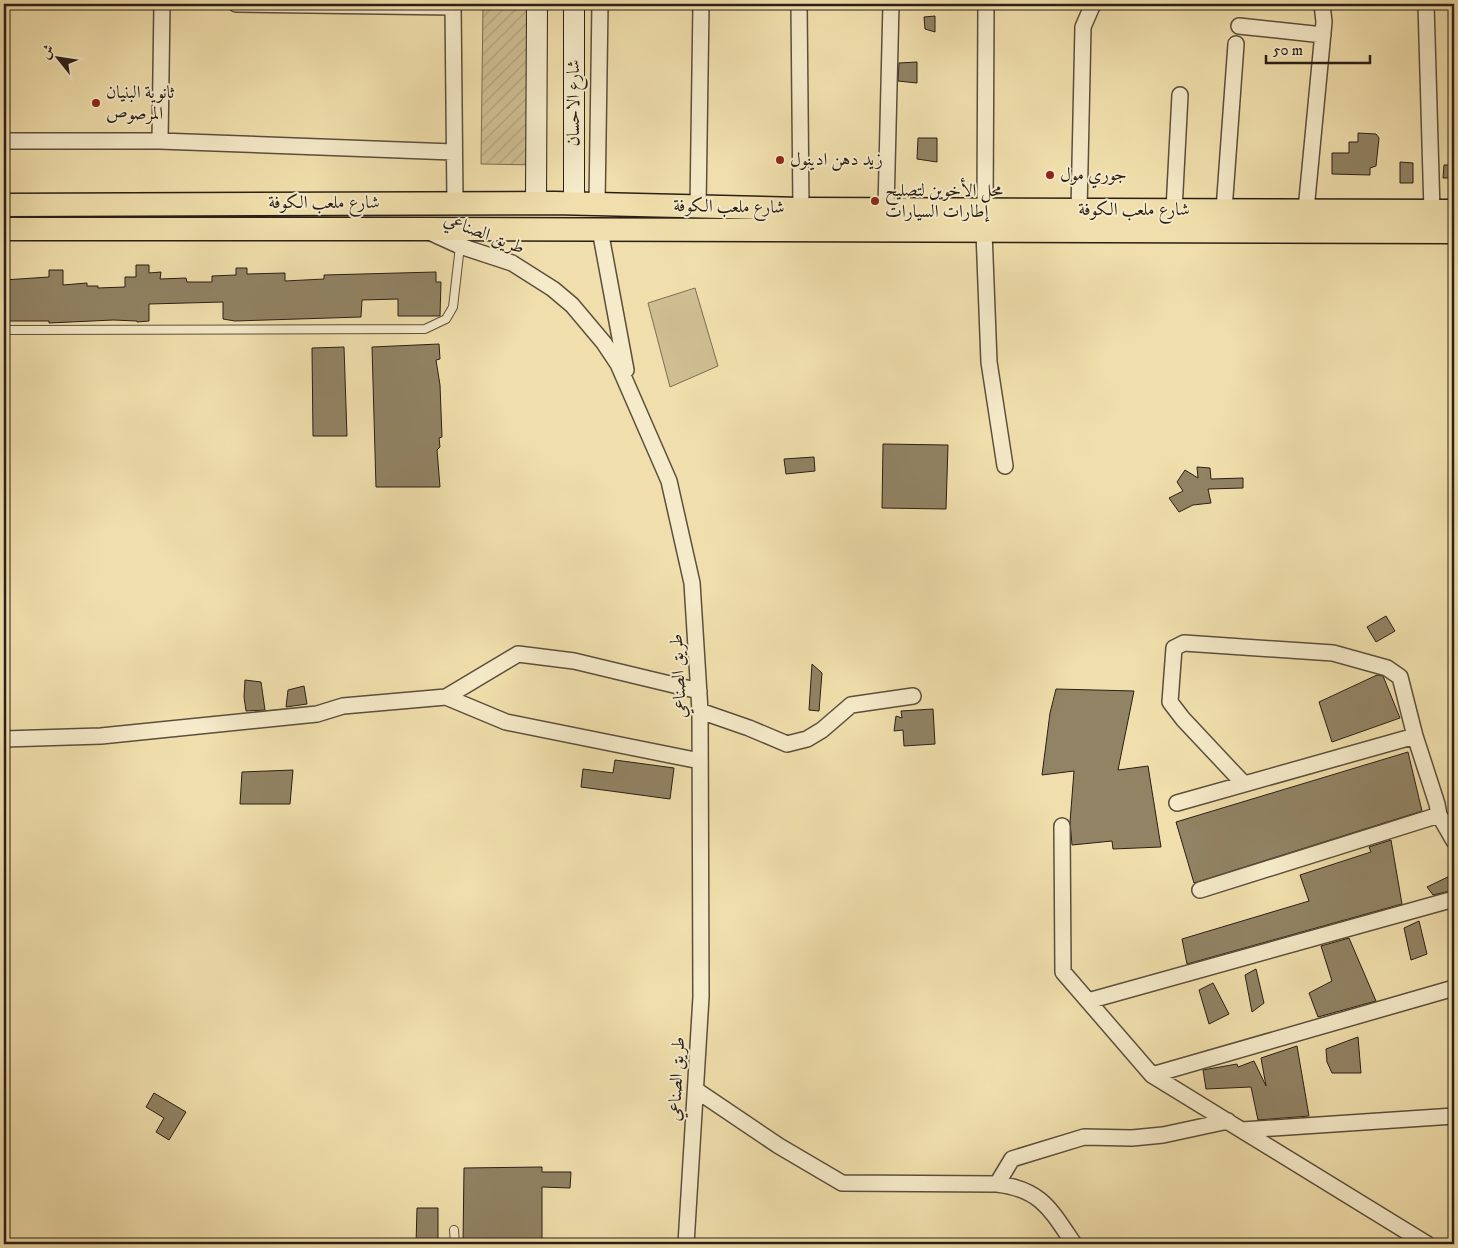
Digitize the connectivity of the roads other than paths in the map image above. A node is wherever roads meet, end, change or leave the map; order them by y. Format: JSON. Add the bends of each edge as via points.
{"nodes":[{"id":1,"x":162,"y":4,"type":"edge"},
{"id":2,"x":236,"y":4,"type":"edge"},
{"id":3,"x":537,"y":4,"type":"edge"},
{"id":4,"x":574,"y":4,"type":"edge"},
{"id":5,"x":600,"y":4,"type":"edge"},
{"id":6,"x":700,"y":4,"type":"edge"},
{"id":7,"x":799,"y":4,"type":"edge"},
{"id":8,"x":891,"y":4,"type":"edge"},
{"id":9,"x":986,"y":4,"type":"edge"},
{"id":10,"x":1093,"y":4,"type":"edge"},
{"id":11,"x":1322,"y":4,"type":"edge"},
{"id":12,"x":1426,"y":4,"type":"edge"},
{"id":13,"x":453,"y":5,"type":"edge"},
{"id":14,"x":1238,"y":26,"type":"dead end"},
{"id":15,"x":1323,"y":35,"type":"junction"},
{"id":16,"x":1236,"y":44,"type":"dead end"},
{"id":17,"x":1180,"y":95,"type":"dead end"},
{"id":18,"x":4,"y":142,"type":"edge"},
{"id":19,"x":160,"y":142,"type":"junction"},
{"id":20,"x":453,"y":152,"type":"junction"},
{"id":21,"x":454,"y":202,"type":"junction"},
{"id":22,"x":536,"y":203,"type":"junction"},
{"id":23,"x":574,"y":203,"type":"junction"},
{"id":24,"x":596,"y":203,"type":"junction"},
{"id":25,"x":42,"y":204,"type":"junction"},
{"id":26,"x":4,"y":205,"type":"edge"},
{"id":27,"x":698,"y":207,"type":"junction"},
{"id":28,"x":801,"y":208,"type":"junction"},
{"id":29,"x":886,"y":208,"type":"junction"},
{"id":30,"x":985,"y":209,"type":"junction"},
{"id":31,"x":1079,"y":210,"type":"junction"},
{"id":32,"x":1129,"y":210,"type":"junction"},
{"id":33,"x":1224,"y":210,"type":"junction"},
{"id":34,"x":1306,"y":210,"type":"junction"},
{"id":35,"x":1443,"y":211,"type":"edge"},
{"id":36,"x":1161,"y":218,"type":"junction"},
{"id":37,"x":422,"y":228,"type":"junction"},
{"id":38,"x":4,"y":229,"type":"edge"},
{"id":39,"x":42,"y":229,"type":"junction"},
{"id":40,"x":600,"y":230,"type":"junction"},
{"id":41,"x":984,"y":232,"type":"junction"},
{"id":42,"x":1129,"y":232,"type":"junction"},
{"id":43,"x":1454,"y":232,"type":"edge"},
{"id":44,"x":460,"y":246,"type":"junction"},
{"id":45,"x":4,"y":330,"type":"edge"},
{"id":46,"x":629,"y":386,"type":"junction"},
{"id":47,"x":1005,"y":466,"type":"dead end"},
{"id":48,"x":699,"y":691,"type":"junction"},
{"id":49,"x":912,"y":696,"type":"dead end"},
{"id":50,"x":446,"y":697,"type":"junction"},
{"id":51,"x":700,"y":711,"type":"junction"},
{"id":52,"x":1415,"y":736,"type":"junction"},
{"id":53,"x":4,"y":739,"type":"edge"},
{"id":54,"x":700,"y":761,"type":"junction"},
{"id":55,"x":1244,"y":784,"type":"junction"},
{"id":56,"x":1177,"y":803,"type":"dead end"},
{"id":57,"x":1439,"y":815,"type":"junction"},
{"id":58,"x":1062,"y":826,"type":"dead end"},
{"id":59,"x":1454,"y":841,"type":"edge"},
{"id":60,"x":1200,"y":890,"type":"dead end"},
{"id":61,"x":1454,"y":899,"type":"edge"},
{"id":62,"x":1454,"y":988,"type":"edge"},
{"id":63,"x":1088,"y":1001,"type":"junction"},
{"id":64,"x":1152,"y":1074,"type":"junction"},
{"id":65,"x":696,"y":1090,"type":"junction"},
{"id":66,"x":1454,"y":1116,"type":"edge"},
{"id":67,"x":1228,"y":1121,"type":"junction"},
{"id":68,"x":1242,"y":1130,"type":"junction"},
{"id":69,"x":997,"y":1184,"type":"junction"},
{"id":70,"x":454,"y":1230,"type":"dead end"},
{"id":71,"x":455,"y":1244,"type":"edge"},
{"id":72,"x":686,"y":1244,"type":"edge"},
{"id":73,"x":1074,"y":1244,"type":"edge"},
{"id":74,"x":1427,"y":1244,"type":"edge"}],
"edges":[{"from":1,"to":19,"type":"street"},
{"from":2,"to":13,"type":"street"},
{"from":3,"to":22,"type":"street"},
{"from":4,"to":23,"type":"street","name":"شارع الاحسان"},
{"from":5,"to":24,"type":"street"},
{"from":6,"to":27,"type":"street"},
{"from":7,"to":28,"type":"street"},
{"from":8,"to":29,"type":"street"},
{"from":9,"to":30,"type":"street"},
{"from":10,"to":31,"type":"street","via":[[1084,27]]},
{"from":11,"to":15,"type":"street"},
{"from":12,"to":35,"type":"street"},
{"from":13,"to":20,"type":"street"},
{"from":14,"to":15,"type":"street"},
{"from":15,"to":34,"type":"street"},
{"from":16,"to":33,"type":"street"},
{"from":17,"to":36,"type":"street"},
{"from":18,"to":19,"type":"street"},
{"from":19,"to":20,"type":"street"},
{"from":20,"to":21,"type":"street"},
{"from":21,"to":22,"type":"main road","name":"شارع ملعب الكوفة"},
{"from":21,"to":25,"type":"main road","name":"شارع ملعب الكوفة"},
{"from":22,"to":23,"type":"main road","name":"شارع ملعب الكوفة"},
{"from":23,"to":24,"type":"main road","name":"شارع ملعب الكوفة"},
{"from":24,"to":27,"type":"main road","name":"شارع ملعب الكوفة"},
{"from":25,"to":26,"type":"main road","name":"شارع ملعب الكوفة"},
{"from":25,"to":39,"type":"main road","via":[[35,217]]},
{"from":26,"to":38,"type":"main road","via":[[12,217]]},
{"from":27,"to":28,"type":"main road","name":"شارع ملعب الكوفة"},
{"from":28,"to":29,"type":"main road","name":"شارع ملعب الكوفة"},
{"from":29,"to":30,"type":"main road","name":"شارع ملعب الكوفة"},
{"from":30,"to":31,"type":"main road","name":"شارع ملعب الكوفة"},
{"from":31,"to":32,"type":"main road","name":"شارع ملعب الكوفة"},
{"from":32,"to":36,"type":"main road","name":"شارع ملعب الكوفة"},
{"from":32,"to":42,"type":"main road","via":[[1135,221]]},
{"from":33,"to":34,"type":"main road","name":"شارع ملعب الكوفة"},
{"from":33,"to":36,"type":"main road","name":"شارع ملعب الكوفة"},
{"from":34,"to":35,"type":"main road","name":"شارع ملعب الكوفة"},
{"from":36,"to":42,"type":"main road","name":"شارع ملعب الكوفة"},
{"from":36,"to":43,"type":"main road","name":"شارع ملعب الكوفة"},
{"from":37,"to":39,"type":"main road","name":"شارع ملعب الكوفة"},
{"from":37,"to":40,"type":"main road","name":"شارع ملعب الكوفة"},
{"from":37,"to":44,"type":"street","name":"طريق الصناعي"},
{"from":38,"to":39,"type":"main road","name":"شارع ملعب الكوفة"},
{"from":40,"to":41,"type":"main road","name":"شارع ملعب الكوفة"},
{"from":40,"to":46,"type":"street"},
{"from":41,"to":42,"type":"main road","name":"شارع ملعب الكوفة"},
{"from":41,"to":47,"type":"street","via":[[989,362]]},
{"from":44,"to":45,"type":"lane","via":[[453,307],[446,319],[425,329]]},
{"from":44,"to":46,"type":"street","name":"طريق الصناعي","via":[[512,263],[553,289],[599,336]]},
{"from":46,"to":48,"type":"street","name":"طريق الصناعي","via":[[668,481],[686,555],[692,583]]},
{"from":48,"to":50,"type":"street","via":[[574,661],[518,654]]},
{"from":48,"to":51,"type":"street","name":"طريق الصناعي"},
{"from":49,"to":51,"type":"street","via":[[851,705],[822,730],[807,739],[787,744]]},
{"from":50,"to":53,"type":"street","via":[[343,706],[317,714],[101,736]]},
{"from":50,"to":54,"type":"street","via":[[506,722]]},
{"from":51,"to":54,"type":"street","name":"طريق الصناعي"},
{"from":52,"to":55,"type":"street"},
{"from":52,"to":55,"type":"street","via":[[1400,677],[1388,668],[1333,653],[1184,643],[1174,648],[1170,702]]},
{"from":52,"to":57,"type":"street"},
{"from":54,"to":65,"type":"street","name":"طريق الصناعي","via":[[701,997]]},
{"from":55,"to":56,"type":"street"},
{"from":57,"to":59,"type":"street"},
{"from":57,"to":60,"type":"street"},
{"from":58,"to":63,"type":"street","via":[[1063,972]]},
{"from":61,"to":63,"type":"street"},
{"from":62,"to":64,"type":"street"},
{"from":63,"to":64,"type":"street"},
{"from":64,"to":67,"type":"street"},
{"from":65,"to":69,"type":"street","via":[[779,1146],[842,1183]]},
{"from":65,"to":72,"type":"street","name":"طريق الصناعي"},
{"from":66,"to":68,"type":"street"},
{"from":67,"to":68,"type":"street"},
{"from":67,"to":69,"type":"street","via":[[1163,1135],[1084,1137],[1012,1159]]},
{"from":68,"to":74,"type":"street"},
{"from":69,"to":73,"type":"street","via":[[1030,1192],[1044,1202]]},
{"from":70,"to":71,"type":"lane"}]}
